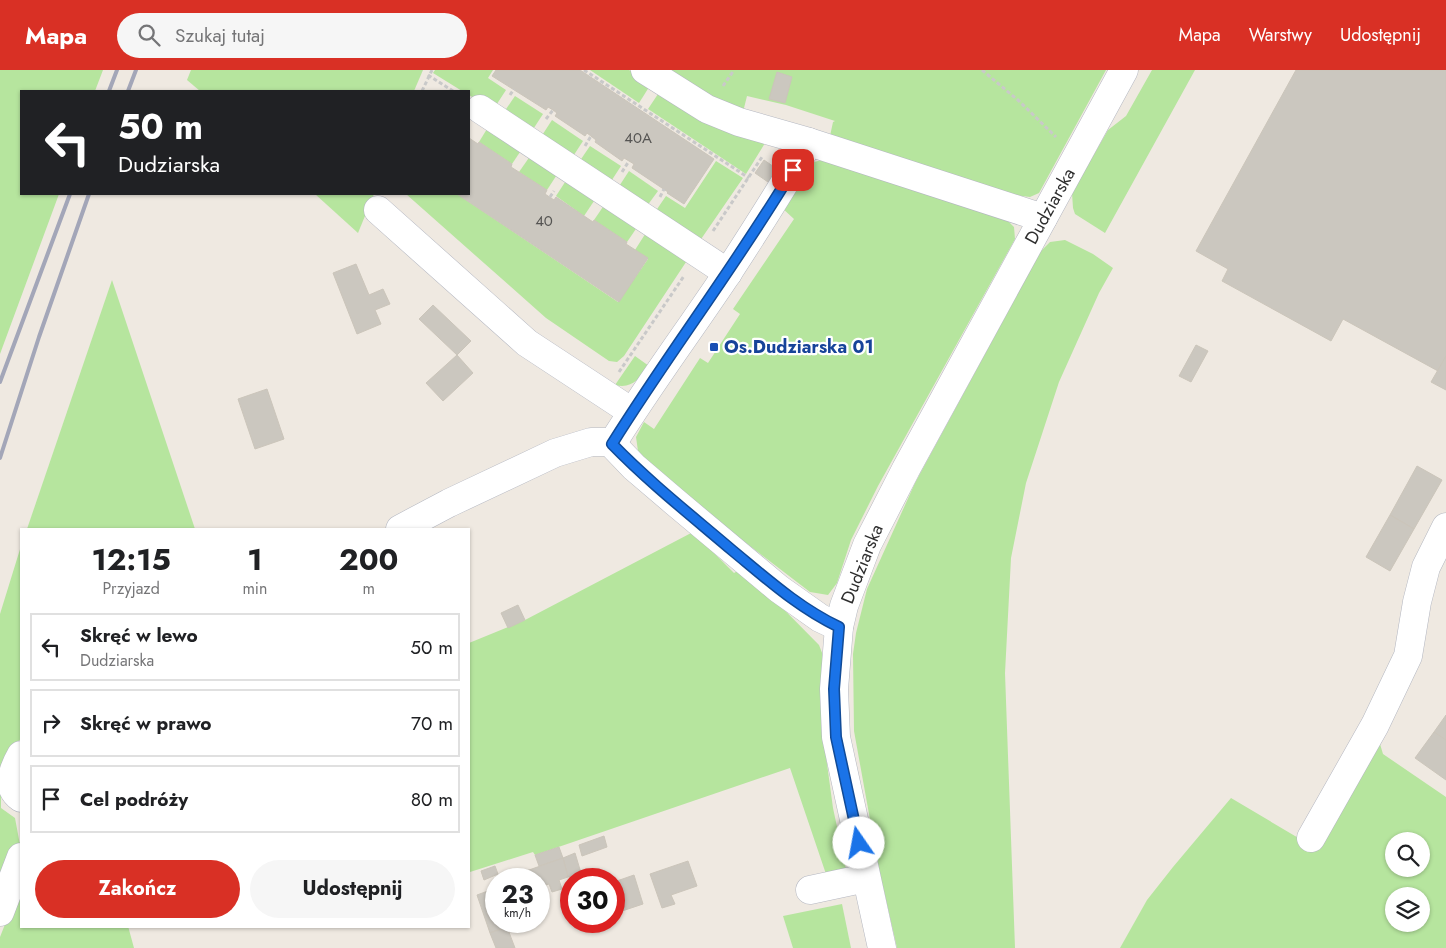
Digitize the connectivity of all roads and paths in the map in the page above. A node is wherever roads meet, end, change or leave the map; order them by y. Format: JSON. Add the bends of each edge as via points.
{"nodes":[{"id":1,"x":432,"y":70,"type":"edge"},
{"id":2,"x":584,"y":70,"type":"edge"},
{"id":3,"x":645,"y":70,"type":"edge"},
{"id":4,"x":982,"y":70,"type":"edge"},
{"id":5,"x":1124,"y":70,"type":"edge"},
{"id":6,"x":428,"y":75,"type":"junction"},
{"id":7,"x":422,"y":90,"type":"edge"},
{"id":8,"x":451,"y":90,"type":"edge"},
{"id":9,"x":480,"y":109,"type":"dead end"},
{"id":10,"x":809,"y":142,"type":"junction"},
{"id":11,"x":1077,"y":156,"type":"junction"},
{"id":12,"x":776,"y":197,"type":"junction"},
{"id":13,"x":378,"y":210,"type":"dead end"},
{"id":14,"x":1043,"y":218,"type":"junction"},
{"id":15,"x":728,"y":272,"type":"junction"},
{"id":16,"x":632,"y":412,"type":"junction"},
{"id":17,"x":612,"y":444,"type":"junction"},
{"id":18,"x":1446,"y":527,"type":"edge"},
{"id":19,"x":402,"y":528,"type":"edge"},
{"id":20,"x":839,"y":627,"type":"junction"},
{"id":21,"x":20,"y":757,"type":"edge"},
{"id":22,"x":20,"y":797,"type":"edge"},
{"id":23,"x":1311,"y":838,"type":"dead end"},
{"id":24,"x":20,"y":860,"type":"edge"},
{"id":25,"x":866,"y":878,"type":"junction"},
{"id":26,"x":810,"y":890,"type":"dead end"},
{"id":27,"x":0,"y":912,"type":"edge"},
{"id":28,"x":882,"y":948,"type":"edge"}],
"edges":[{"from":1,"to":6,"type":"path"},
{"from":2,"to":12,"type":"path"},
{"from":3,"to":10,"type":"street","via":[[707,109],[739,122]]},
{"from":4,"to":11,"type":"path","via":[[1019,100]]},
{"from":5,"to":11,"type":"street","name":"Dudziarska"},
{"from":6,"to":7,"type":"path"},
{"from":6,"to":8,"type":"path"},
{"from":9,"to":15,"type":"street"},
{"from":10,"to":12,"type":"street"},
{"from":10,"to":14,"type":"street"},
{"from":11,"to":14,"type":"street","name":"Dudziarska"},
{"from":12,"to":15,"type":"street"},
{"from":13,"to":16,"type":"street","via":[[528,343]]},
{"from":14,"to":20,"type":"street","name":"Dudziarska","via":[[867,545]]},
{"from":15,"to":16,"type":"street"},
{"from":16,"to":17,"type":"street"},
{"from":17,"to":19,"type":"street","via":[[591,442],[555,454]]},
{"from":17,"to":20,"type":"street","name":"Dudziarska","via":[[634,467],[779,589],[806,610]]},
{"from":18,"to":23,"type":"street","via":[[1426,567],[1408,656],[1375,726]]},
{"from":20,"to":25,"type":"street","via":[[834,689],[836,737]]},
{"from":21,"to":22,"type":"street","via":[[11,782]]},
{"from":24,"to":27,"type":"street"},
{"from":25,"to":26,"type":"street"},
{"from":25,"to":28,"type":"street"}]}
